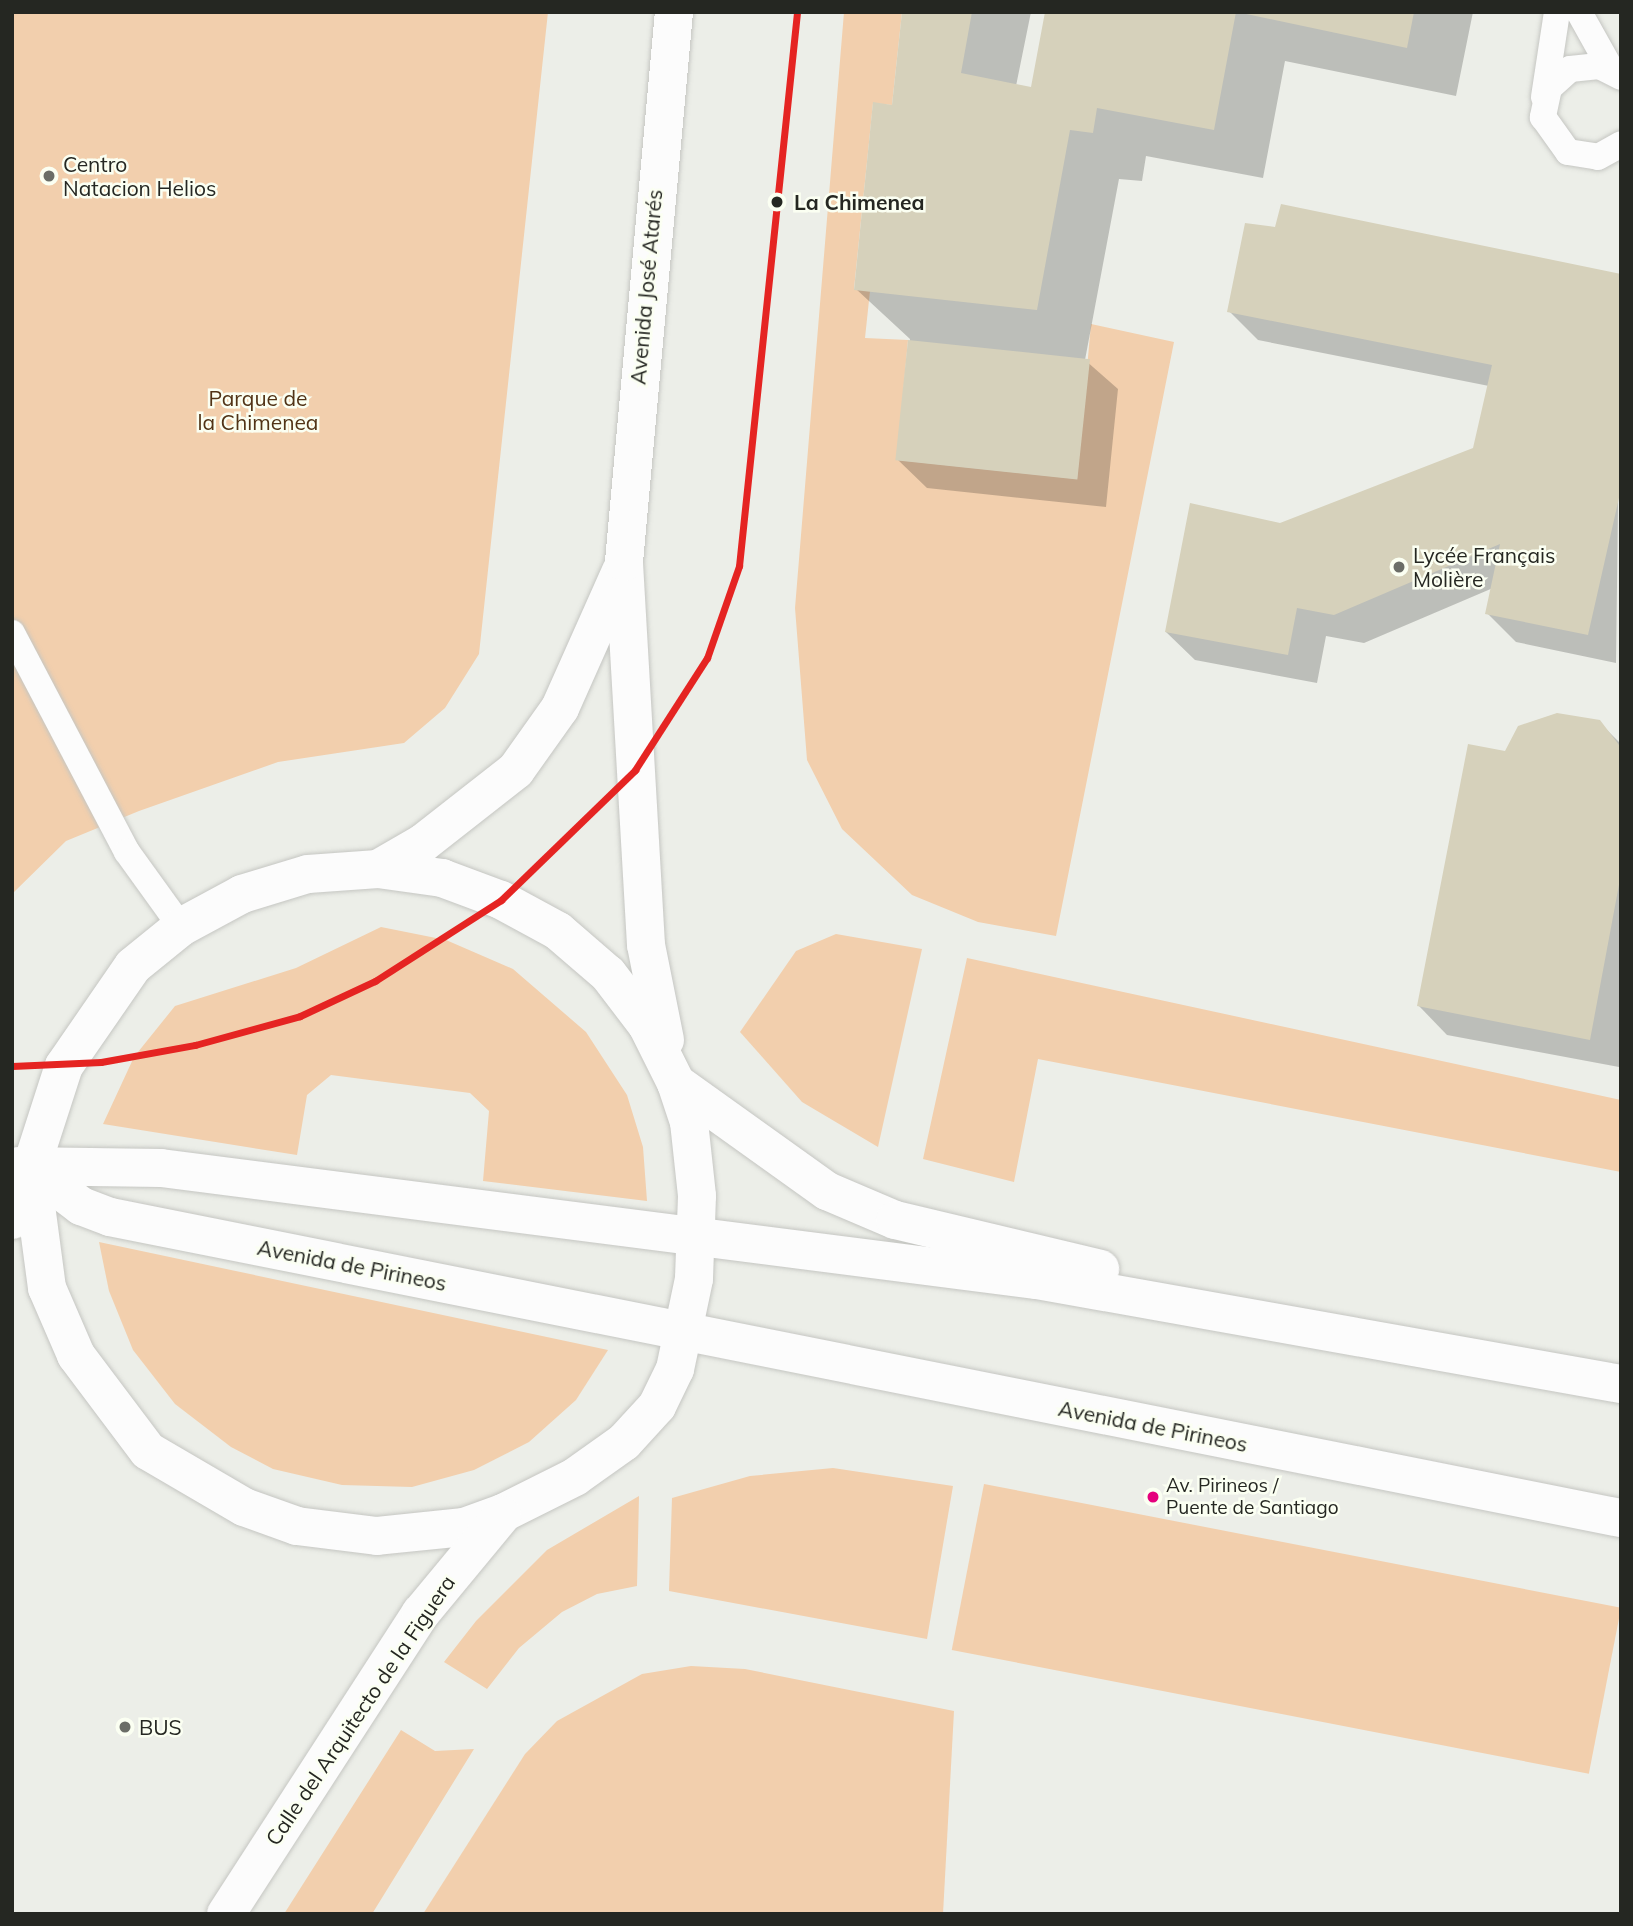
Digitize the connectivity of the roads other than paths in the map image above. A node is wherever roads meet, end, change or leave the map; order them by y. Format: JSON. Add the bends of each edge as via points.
{"nodes":[{"id":1,"x":674,"y":12,"type":"edge"},
{"id":2,"x":1556,"y":12,"type":"edge"},
{"id":3,"x":1579,"y":12,"type":"edge"},
{"id":4,"x":1616,"y":74,"type":"edge"},
{"id":5,"x":1544,"y":102,"type":"junction"},
{"id":6,"x":1617,"y":153,"type":"edge"},
{"id":7,"x":624,"y":562,"type":"junction"},
{"id":8,"x":12,"y":633,"type":"edge"},
{"id":9,"x":377,"y":869,"type":"junction"},
{"id":10,"x":181,"y":927,"type":"junction"},
{"id":11,"x":676,"y":1083,"type":"junction"},
{"id":12,"x":22,"y":1166,"type":"edge"},
{"id":13,"x":12,"y":1220,"type":"edge"},
{"id":14,"x":697,"y":1236,"type":"junction"},
{"id":15,"x":1185,"y":1301,"type":"junction"},
{"id":16,"x":685,"y":1332,"type":"junction"},
{"id":17,"x":1621,"y":1384,"type":"edge"},
{"id":18,"x":503,"y":1513,"type":"junction"},
{"id":19,"x":1621,"y":1518,"type":"edge"},
{"id":20,"x":226,"y":1914,"type":"edge"}],
"edges":[{"from":1,"to":7,"type":"main road","name":"Avenida José Atarés"},
{"from":2,"to":5,"type":"lane"},
{"from":3,"to":4,"type":"lane"},
{"from":4,"to":5,"type":"lane","via":[[1570,69],[1549,88]]},
{"from":5,"to":6,"type":"lane","via":[[1543,117],[1556,143],[1583,157]]},
{"from":7,"to":9,"type":"main road","name":"Avenida José Atarés","via":[[560,708],[516,770],[424,842]]},
{"from":7,"to":11,"type":"main road","name":"Avenida José Atarés","via":[[646,945]]},
{"from":8,"to":10,"type":"lane","via":[[127,852]]},
{"from":9,"to":10,"type":"main road","via":[[309,874],[242,894]]},
{"from":9,"to":11,"type":"main road","via":[[469,887],[558,931],[608,974],[647,1024]]},
{"from":10,"to":12,"type":"main road","via":[[133,966],[93,1014],[64,1066]]},
{"from":11,"to":14,"type":"main road","via":[[695,1157]]},
{"from":11,"to":15,"type":"main road","via":[[827,1191],[895,1220],[1043,1252]]},
{"from":12,"to":13,"type":"main road"},
{"from":12,"to":14,"type":"main road","via":[[161,1168]]},
{"from":12,"to":16,"type":"main road","name":"Avenida de Pirineos","via":[[81,1206],[110,1217]]},
{"from":12,"to":18,"type":"main road","via":[[47,1288],[76,1355],[148,1451],[198,1486],[297,1526],[421,1534]]},
{"from":14,"to":15,"type":"main road"},
{"from":14,"to":16,"type":"main road"},
{"from":15,"to":17,"type":"main road"},
{"from":16,"to":18,"type":"main road","via":[[657,1406],[624,1442],[575,1477]]},
{"from":16,"to":19,"type":"main road","name":"Avenida de Pirineos"},
{"from":18,"to":20,"type":"main road","name":"Calle del Arquitecto de la Figuera","via":[[421,1613]]}]}
